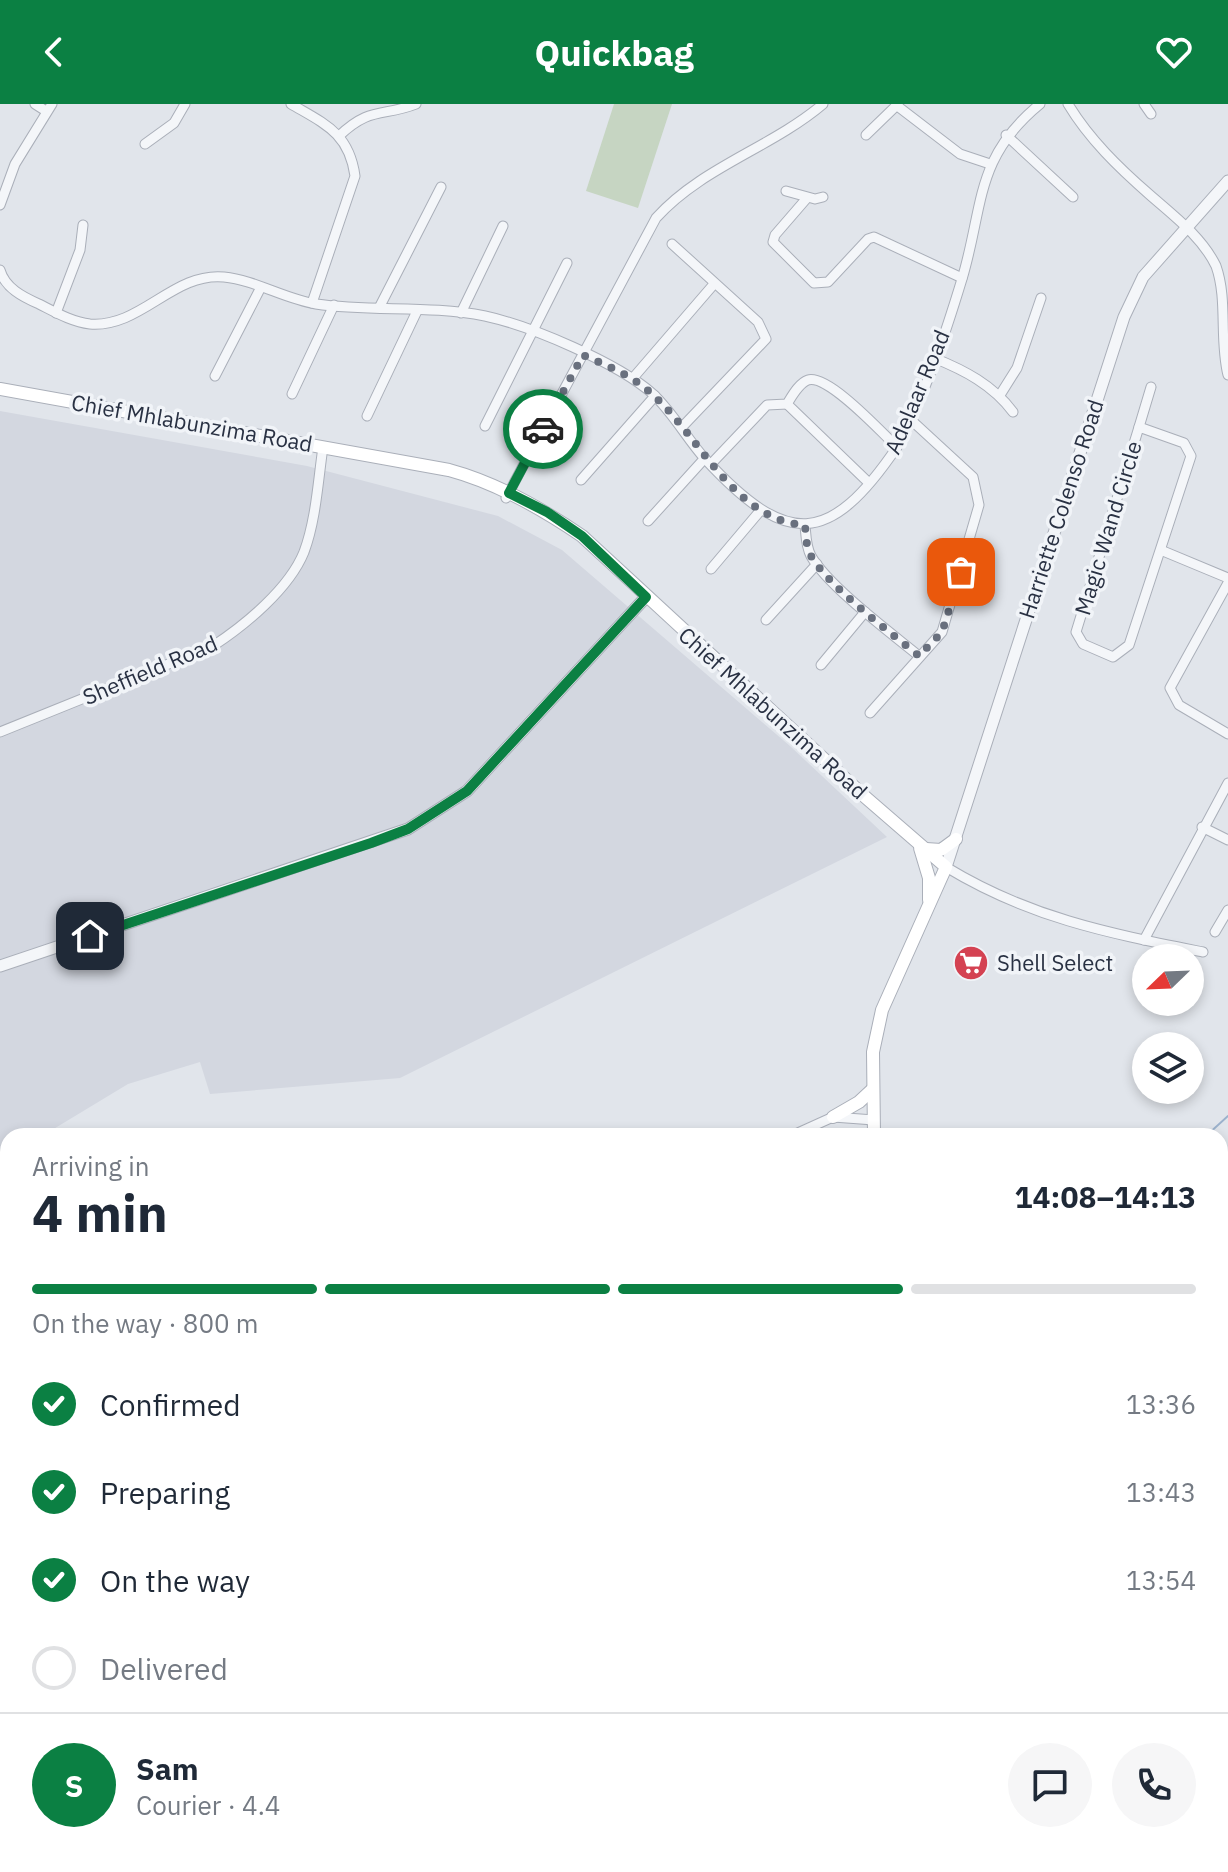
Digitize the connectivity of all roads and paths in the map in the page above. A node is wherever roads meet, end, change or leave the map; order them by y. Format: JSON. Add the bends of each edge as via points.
{"nodes":[{"id":1,"x":35,"y":104,"type":"edge"},
{"id":2,"x":185,"y":104,"type":"edge"},
{"id":3,"x":291,"y":104,"type":"edge"},
{"id":4,"x":416,"y":104,"type":"edge"},
{"id":5,"x":823,"y":104,"type":"edge"},
{"id":6,"x":1040,"y":104,"type":"edge"},
{"id":7,"x":1068,"y":104,"type":"edge"},
{"id":8,"x":1144,"y":104,"type":"edge"},
{"id":9,"x":897,"y":105,"type":"edge"},
{"id":10,"x":49,"y":108,"type":"edge"},
{"id":11,"x":1151,"y":114,"type":"dead end"},
{"id":12,"x":866,"y":135,"type":"dead end"},
{"id":13,"x":1006,"y":135,"type":"junction"},
{"id":14,"x":339,"y":136,"type":"junction"},
{"id":15,"x":145,"y":144,"type":"dead end"},
{"id":16,"x":990,"y":164,"type":"junction"},
{"id":17,"x":1228,"y":181,"type":"edge"},
{"id":18,"x":441,"y":187,"type":"dead end"},
{"id":19,"x":786,"y":191,"type":"dead end"},
{"id":20,"x":823,"y":197,"type":"dead end"},
{"id":21,"x":1073,"y":197,"type":"dead end"},
{"id":22,"x":807,"y":198,"type":"junction"},
{"id":23,"x":0,"y":205,"type":"edge"},
{"id":24,"x":83,"y":225,"type":"dead end"},
{"id":25,"x":503,"y":226,"type":"dead end"},
{"id":26,"x":1186,"y":226,"type":"junction"},
{"id":27,"x":672,"y":244,"type":"dead end"},
{"id":28,"x":567,"y":263,"type":"dead end"},
{"id":29,"x":1,"y":275,"type":"edge"},
{"id":30,"x":962,"y":278,"type":"junction"},
{"id":31,"x":714,"y":284,"type":"junction"},
{"id":32,"x":1226,"y":287,"type":"edge"},
{"id":33,"x":260,"y":289,"type":"junction"},
{"id":34,"x":1041,"y":298,"type":"dead end"},
{"id":35,"x":312,"y":303,"type":"junction"},
{"id":36,"x":334,"y":305,"type":"junction"},
{"id":37,"x":380,"y":306,"type":"junction"},
{"id":38,"x":417,"y":311,"type":"junction"},
{"id":39,"x":56,"y":313,"type":"junction"},
{"id":40,"x":461,"y":313,"type":"junction"},
{"id":41,"x":533,"y":330,"type":"junction"},
{"id":42,"x":583,"y":355,"type":"junction"},
{"id":43,"x":934,"y":358,"type":"junction"},
{"id":44,"x":1228,"y":375,"type":"edge"},
{"id":45,"x":215,"y":376,"type":"dead end"},
{"id":46,"x":633,"y":378,"type":"junction"},
{"id":47,"x":1151,"y":387,"type":"dead end"},
{"id":48,"x":0,"y":389,"type":"edge"},
{"id":49,"x":292,"y":394,"type":"dead end"},
{"id":50,"x":1000,"y":395,"type":"junction"},
{"id":51,"x":655,"y":396,"type":"junction"},
{"id":52,"x":787,"y":404,"type":"junction"},
{"id":53,"x":1013,"y":412,"type":"dead end"},
{"id":54,"x":367,"y":416,"type":"dead end"},
{"id":55,"x":910,"y":419,"type":"junction"},
{"id":56,"x":485,"y":426,"type":"dead end"},
{"id":57,"x":683,"y":426,"type":"junction"},
{"id":58,"x":1139,"y":427,"type":"junction"},
{"id":59,"x":323,"y":447,"type":"junction"},
{"id":60,"x":897,"y":447,"type":"junction"},
{"id":61,"x":708,"y":461,"type":"junction"},
{"id":62,"x":581,"y":480,"type":"dead end"},
{"id":63,"x":869,"y":483,"type":"junction"},
{"id":64,"x":507,"y":496,"type":"junction"},
{"id":65,"x":760,"y":511,"type":"junction"},
{"id":66,"x":648,"y":521,"type":"dead end"},
{"id":67,"x":805,"y":525,"type":"junction"},
{"id":68,"x":1163,"y":551,"type":"junction"},
{"id":69,"x":817,"y":564,"type":"junction"},
{"id":70,"x":711,"y":569,"type":"dead end"},
{"id":71,"x":1228,"y":581,"type":"edge"},
{"id":72,"x":646,"y":597,"type":"junction"},
{"id":73,"x":865,"y":612,"type":"junction"},
{"id":74,"x":766,"y":620,"type":"dead end"},
{"id":75,"x":919,"y":656,"type":"junction"},
{"id":76,"x":821,"y":665,"type":"dead end"},
{"id":77,"x":870,"y":713,"type":"dead end"},
{"id":78,"x":0,"y":732,"type":"edge"},
{"id":79,"x":1228,"y":734,"type":"edge"},
{"id":80,"x":1228,"y":783,"type":"edge"},
{"id":81,"x":1202,"y":827,"type":"junction"},
{"id":82,"x":956,"y":839,"type":"junction"},
{"id":83,"x":1228,"y":840,"type":"edge"},
{"id":84,"x":919,"y":846,"type":"junction"},
{"id":85,"x":946,"y":867,"type":"junction"},
{"id":86,"x":1228,"y":910,"type":"edge"},
{"id":87,"x":928,"y":911,"type":"junction"},
{"id":88,"x":1215,"y":932,"type":"dead end"},
{"id":89,"x":1144,"y":940,"type":"junction"},
{"id":90,"x":1164,"y":944,"type":"edge"},
{"id":91,"x":0,"y":966,"type":"edge"},
{"id":92,"x":873,"y":1089,"type":"junction"},
{"id":93,"x":833,"y":1117,"type":"junction"},
{"id":94,"x":874,"y":1120,"type":"junction"},
{"id":95,"x":809,"y":1128,"type":"edge"},
{"id":96,"x":874,"y":1128,"type":"edge"}],
"edges":[{"from":1,"to":10,"type":"street"},
{"from":2,"to":15,"type":"street","via":[[166,131]]},
{"from":3,"to":14,"type":"street"},
{"from":4,"to":14,"type":"street","via":[[377,111]]},
{"from":5,"to":42,"type":"street","via":[[670,203],[656,218]]},
{"from":6,"to":13,"type":"street","name":"Adelaar Road"},
{"from":7,"to":26,"type":"street","via":[[1093,141]]},
{"from":8,"to":11,"type":"street"},
{"from":9,"to":12,"type":"street"},
{"from":9,"to":16,"type":"street","via":[[960,154]]},
{"from":10,"to":23,"type":"street","via":[[15,164]]},
{"from":13,"to":16,"type":"street","name":"Adelaar Road"},
{"from":13,"to":21,"type":"street"},
{"from":14,"to":35,"type":"street","via":[[353,158],[355,176]]},
{"from":16,"to":30,"type":"street","name":"Adelaar Road"},
{"from":17,"to":26,"type":"street","name":"Harriette Colenso Road"},
{"from":18,"to":37,"type":"street"},
{"from":19,"to":22,"type":"street"},
{"from":20,"to":22,"type":"street"},
{"from":22,"to":30,"type":"street","via":[[773,242],[814,283],[828,282],[874,237]]},
{"from":24,"to":39,"type":"street","via":[[80,250]]},
{"from":25,"to":40,"type":"street"},
{"from":26,"to":32,"type":"street"},
{"from":26,"to":82,"type":"street","name":"Harriette Colenso Road","via":[[1143,277],[1115,340]]},
{"from":27,"to":31,"type":"street"},
{"from":28,"to":41,"type":"street"},
{"from":29,"to":39,"type":"street","via":[[23,297]]},
{"from":30,"to":43,"type":"street","name":"Adelaar Road"},
{"from":31,"to":46,"type":"street"},
{"from":31,"to":57,"type":"street","via":[[758,322],[766,339]]},
{"from":32,"to":44,"type":"street","via":[[1222,339]]},
{"from":33,"to":35,"type":"street"},
{"from":33,"to":39,"type":"street","via":[[224,277],[202,278],[112,322],[89,324]]},
{"from":33,"to":45,"type":"street"},
{"from":34,"to":50,"type":"street","via":[[1017,368]]},
{"from":35,"to":36,"type":"street"},
{"from":36,"to":37,"type":"street"},
{"from":36,"to":49,"type":"street"},
{"from":37,"to":38,"type":"street"},
{"from":38,"to":40,"type":"street"},
{"from":38,"to":54,"type":"street"},
{"from":40,"to":41,"type":"street"},
{"from":41,"to":42,"type":"street"},
{"from":41,"to":56,"type":"street"},
{"from":42,"to":46,"type":"street"},
{"from":42,"to":64,"type":"street"},
{"from":43,"to":50,"type":"street"},
{"from":43,"to":55,"type":"street","name":"Adelaar Road"},
{"from":46,"to":51,"type":"street"},
{"from":47,"to":58,"type":"street"},
{"from":48,"to":59,"type":"main road","name":"Chief Mhlabunzima Road"},
{"from":50,"to":53,"type":"street"},
{"from":51,"to":57,"type":"street"},
{"from":51,"to":62,"type":"street"},
{"from":52,"to":60,"type":"street","via":[[803,382],[819,380]]},
{"from":52,"to":61,"type":"street","via":[[770,403]]},
{"from":52,"to":63,"type":"street"},
{"from":55,"to":60,"type":"street","name":"Adelaar Road"},
{"from":55,"to":75,"type":"street","via":[[973,477],[979,505],[946,625]]},
{"from":57,"to":61,"type":"street"},
{"from":58,"to":68,"type":"street","name":"Magic Wand Circle","via":[[1190,449]]},
{"from":58,"to":68,"type":"street","name":"Magic Wand Circle","via":[[1076,632],[1083,644],[1113,657],[1129,645]]},
{"from":59,"to":64,"type":"main road","name":"Chief Mhlabunzima Road","via":[[431,467]]},
{"from":59,"to":78,"type":"street","name":"Sheffield Road","via":[[309,534],[294,573],[227,637]]},
{"from":60,"to":63,"type":"street","name":"Adelaar Road"},
{"from":61,"to":65,"type":"street"},
{"from":61,"to":66,"type":"street"},
{"from":63,"to":67,"type":"street","name":"Adelaar Road","via":[[835,516]]},
{"from":64,"to":72,"type":"main road","name":"Chief Mhlabunzima Road","via":[[602,558]]},
{"from":65,"to":67,"type":"street"},
{"from":65,"to":70,"type":"street"},
{"from":67,"to":69,"type":"street","via":[[806,543]]},
{"from":68,"to":71,"type":"street"},
{"from":69,"to":73,"type":"street"},
{"from":69,"to":74,"type":"street"},
{"from":71,"to":79,"type":"street","via":[[1170,688],[1179,705]]},
{"from":72,"to":84,"type":"main road","name":"Chief Mhlabunzima Road"},
{"from":72,"to":91,"type":"street","via":[[467,791],[444,808],[371,843]]},
{"from":73,"to":75,"type":"street"},
{"from":73,"to":76,"type":"street"},
{"from":75,"to":77,"type":"street"},
{"from":80,"to":81,"type":"street"},
{"from":81,"to":83,"type":"street"},
{"from":81,"to":89,"type":"street"},
{"from":82,"to":84,"type":"main road","via":[[941,850]]},
{"from":82,"to":85,"type":"street","name":"Harriette Colenso Road"},
{"from":84,"to":85,"type":"main road","name":"Chief Mhlabunzima Road"},
{"from":84,"to":87,"type":"main road","via":[[929,878]]},
{"from":85,"to":87,"type":"main road"},
{"from":85,"to":89,"type":"street","via":[[1041,914]]},
{"from":86,"to":88,"type":"street"},
{"from":87,"to":92,"type":"main road","via":[[882,1010],[873,1052]]},
{"from":89,"to":90,"type":"street"},
{"from":92,"to":93,"type":"main road"},
{"from":92,"to":94,"type":"main road"},
{"from":93,"to":94,"type":"street"},
{"from":93,"to":95,"type":"street"},
{"from":94,"to":96,"type":"main road"}]}
